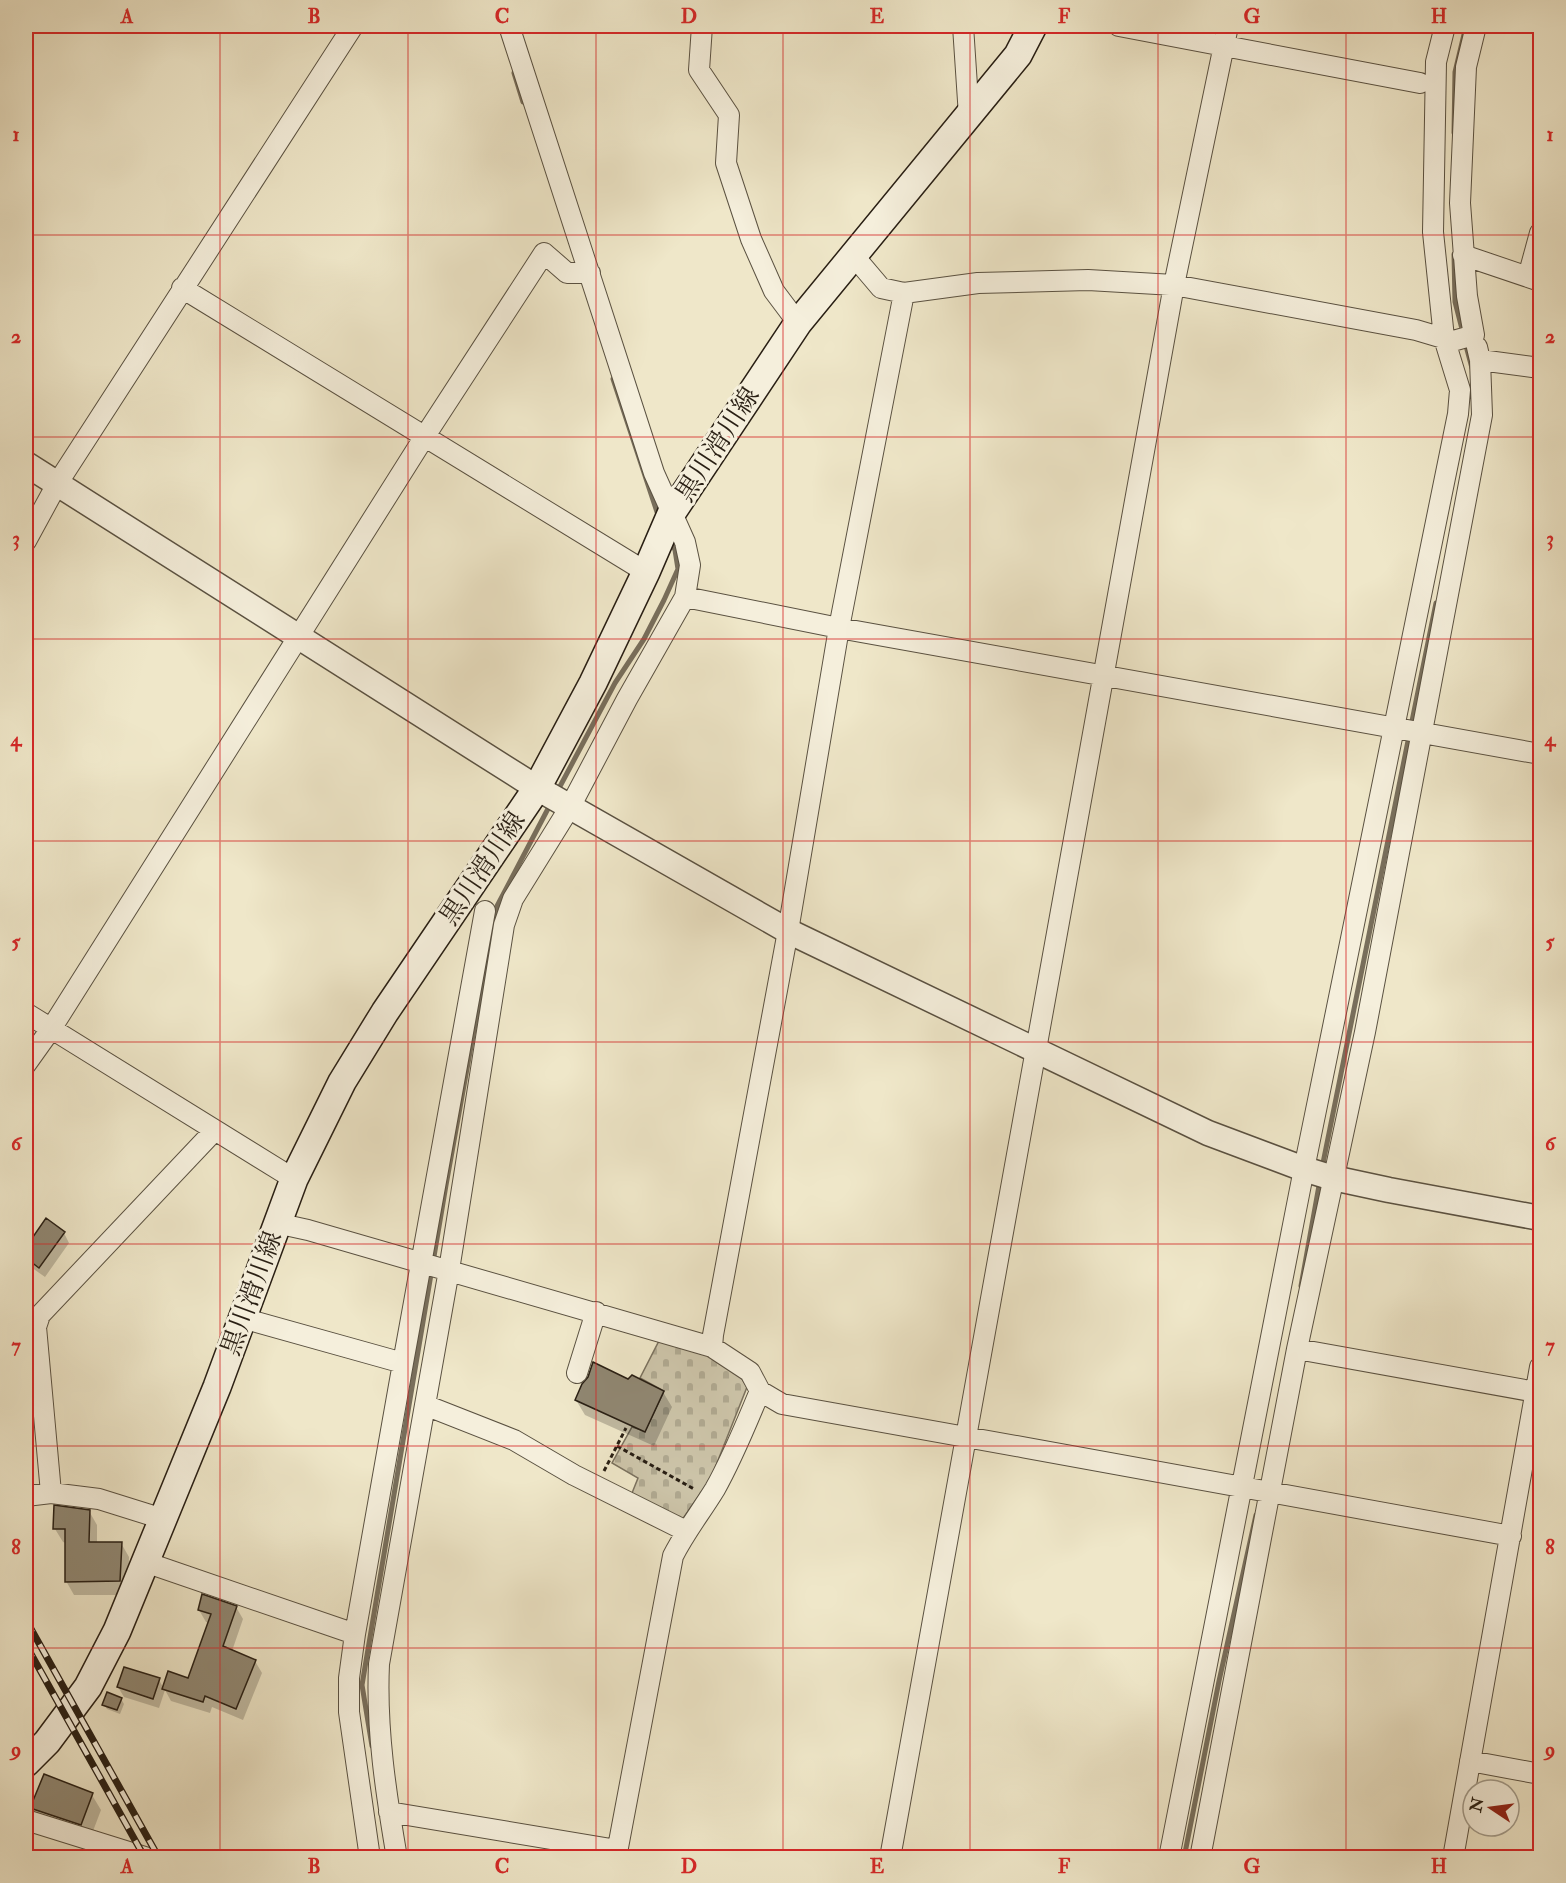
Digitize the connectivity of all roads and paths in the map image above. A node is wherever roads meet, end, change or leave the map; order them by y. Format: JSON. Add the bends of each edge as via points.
{"nodes":[{"id":1,"x":353,"y":26,"type":"edge"},
{"id":2,"x":509,"y":26,"type":"edge"},
{"id":3,"x":702,"y":26,"type":"edge"},
{"id":4,"x":963,"y":26,"type":"edge"},
{"id":5,"x":1033,"y":26,"type":"edge"},
{"id":6,"x":1119,"y":26,"type":"edge"},
{"id":7,"x":1445,"y":26,"type":"edge"},
{"id":8,"x":1476,"y":26,"type":"edge"},
{"id":9,"x":1226,"y":35,"type":"edge"},
{"id":10,"x":1420,"y":83,"type":"dead end"},
{"id":11,"x":969,"y":116,"type":"junction"},
{"id":12,"x":1540,"y":233,"type":"edge"},
{"id":13,"x":853,"y":255,"type":"junction"},
{"id":14,"x":1463,"y":255,"type":"junction"},
{"id":15,"x":590,"y":273,"type":"junction"},
{"id":16,"x":1534,"y":279,"type":"edge"},
{"id":17,"x":1174,"y":285,"type":"junction"},
{"id":18,"x":182,"y":288,"type":"junction"},
{"id":19,"x":904,"y":292,"type":"junction"},
{"id":20,"x":798,"y":323,"type":"junction"},
{"id":21,"x":1460,"y":338,"type":"junction"},
{"id":22,"x":1480,"y":360,"type":"junction"},
{"id":23,"x":1540,"y":368,"type":"edge"},
{"id":24,"x":425,"y":436,"type":"junction"},
{"id":25,"x":26,"y":464,"type":"edge"},
{"id":26,"x":57,"y":484,"type":"junction"},
{"id":27,"x":671,"y":514,"type":"junction"},
{"id":28,"x":26,"y":541,"type":"edge"},
{"id":29,"x":646,"y":572,"type":"junction"},
{"id":30,"x":685,"y":597,"type":"junction"},
{"id":31,"x":839,"y":628,"type":"junction"},
{"id":32,"x":299,"y":636,"type":"junction"},
{"id":33,"x":1105,"y":676,"type":"junction"},
{"id":34,"x":1394,"y":728,"type":"junction"},
{"id":35,"x":1423,"y":733,"type":"junction"},
{"id":36,"x":1540,"y":754,"type":"edge"},
{"id":37,"x":537,"y":788,"type":"junction"},
{"id":38,"x":570,"y":807,"type":"junction"},
{"id":39,"x":484,"y":911,"type":"dead end"},
{"id":40,"x":788,"y":931,"type":"junction"},
{"id":41,"x":26,"y":1013,"type":"edge"},
{"id":42,"x":51,"y":1029,"type":"junction"},
{"id":43,"x":1037,"y":1052,"type":"junction"},
{"id":44,"x":26,"y":1064,"type":"edge"},
{"id":45,"x":214,"y":1130,"type":"junction"},
{"id":46,"x":1316,"y":1173,"type":"junction"},
{"id":47,"x":294,"y":1179,"type":"junction"},
{"id":48,"x":1540,"y":1218,"type":"edge"},
{"id":49,"x":276,"y":1223,"type":"junction"},
{"id":50,"x":420,"y":1262,"type":"junction"},
{"id":51,"x":449,"y":1270,"type":"junction"},
{"id":52,"x":596,"y":1312,"type":"junction"},
{"id":53,"x":242,"y":1318,"type":"junction"},
{"id":54,"x":712,"y":1347,"type":"junction"},
{"id":55,"x":1297,"y":1349,"type":"junction"},
{"id":56,"x":403,"y":1363,"type":"junction"},
{"id":57,"x":1540,"y":1367,"type":"edge"},
{"id":58,"x":578,"y":1373,"type":"dead end"},
{"id":59,"x":760,"y":1391,"type":"junction"},
{"id":60,"x":1536,"y":1392,"type":"junction"},
{"id":61,"x":425,"y":1405,"type":"junction"},
{"id":62,"x":626,"y":1428,"type":"dead end"},
{"id":63,"x":967,"y":1437,"type":"junction"},
{"id":64,"x":617,"y":1446,"type":"junction"},
{"id":65,"x":597,"y":1486,"type":"junction"},
{"id":66,"x":1243,"y":1488,"type":"junction"},
{"id":67,"x":697,"y":1490,"type":"dead end"},
{"id":68,"x":51,"y":1492,"type":"junction"},
{"id":69,"x":1271,"y":1492,"type":"junction"},
{"id":70,"x":26,"y":1496,"type":"edge"},
{"id":71,"x":163,"y":1519,"type":"junction"},
{"id":72,"x":686,"y":1531,"type":"junction"},
{"id":73,"x":1511,"y":1536,"type":"junction"},
{"id":74,"x":145,"y":1562,"type":"junction"},
{"id":75,"x":355,"y":1634,"type":"junction"},
{"id":76,"x":1470,"y":1761,"type":"junction"},
{"id":77,"x":26,"y":1763,"type":"edge"},
{"id":78,"x":1540,"y":1774,"type":"edge"},
{"id":79,"x":389,"y":1812,"type":"junction"},
{"id":80,"x":26,"y":1820,"type":"edge"},
{"id":81,"x":617,"y":1854,"type":"edge"},
{"id":82,"x":148,"y":1857,"type":"edge"},
{"id":83,"x":369,"y":1857,"type":"edge"},
{"id":84,"x":397,"y":1857,"type":"edge"},
{"id":85,"x":890,"y":1857,"type":"edge"},
{"id":86,"x":1169,"y":1857,"type":"edge"},
{"id":87,"x":1200,"y":1857,"type":"edge"},
{"id":88,"x":1453,"y":1857,"type":"edge"}],
"edges":[{"from":1,"to":18,"type":"street"},
{"from":2,"to":15,"type":"street"},
{"from":3,"to":20,"type":"street","via":[[699,70],[729,115],[726,163],[751,239],[774,291]]},
{"from":4,"to":11,"type":"street"},
{"from":5,"to":11,"type":"main road","name":"黒川滑川線","via":[[1018,55]]},
{"from":6,"to":9,"type":"street"},
{"from":7,"to":21,"type":"street","via":[[1436,62],[1433,232]]},
{"from":8,"to":14,"type":"street","via":[[1466,67],[1460,203]]},
{"from":9,"to":10,"type":"street"},
{"from":9,"to":17,"type":"street"},
{"from":11,"to":13,"type":"main road","name":"黒川滑川線"},
{"from":12,"to":16,"type":"street"},
{"from":13,"to":19,"type":"street","via":[[880,288]]},
{"from":13,"to":20,"type":"main road","name":"黒川滑川線"},
{"from":14,"to":16,"type":"street"},
{"from":14,"to":21,"type":"street","via":[[1467,296]]},
{"from":15,"to":24,"type":"street","via":[[567,273],[544,253]]},
{"from":15,"to":27,"type":"street","via":[[654,473]]},
{"from":17,"to":19,"type":"street","via":[[1088,280],[978,283]]},
{"from":17,"to":21,"type":"street"},
{"from":17,"to":33,"type":"street"},
{"from":18,"to":24,"type":"street"},
{"from":18,"to":26,"type":"street"},
{"from":19,"to":31,"type":"street"},
{"from":20,"to":27,"type":"main road","name":"黒川滑川線"},
{"from":21,"to":22,"type":"street"},
{"from":21,"to":34,"type":"street","via":[[1458,414]]},
{"from":22,"to":23,"type":"street"},
{"from":22,"to":35,"type":"street","via":[[1482,415]]},
{"from":24,"to":29,"type":"street"},
{"from":24,"to":32,"type":"street"},
{"from":25,"to":26,"type":"street"},
{"from":26,"to":28,"type":"street"},
{"from":26,"to":32,"type":"street"},
{"from":27,"to":29,"type":"main road","name":"黒川滑川線"},
{"from":27,"to":30,"type":"street","via":[[685,542],[690,565]]},
{"from":29,"to":37,"type":"main road","name":"黒川滑川線"},
{"from":30,"to":31,"type":"street"},
{"from":30,"to":38,"type":"street"},
{"from":31,"to":33,"type":"street"},
{"from":31,"to":40,"type":"street"},
{"from":32,"to":37,"type":"street"},
{"from":32,"to":42,"type":"street"},
{"from":33,"to":34,"type":"street"},
{"from":33,"to":43,"type":"street"},
{"from":34,"to":35,"type":"street"},
{"from":34,"to":46,"type":"street"},
{"from":35,"to":36,"type":"street"},
{"from":35,"to":46,"type":"street","via":[[1365,1032]]},
{"from":37,"to":38,"type":"street"},
{"from":37,"to":47,"type":"main road","name":"黒川滑川線","via":[[384,1012],[342,1082]]},
{"from":38,"to":40,"type":"street"},
{"from":38,"to":51,"type":"street","via":[[513,899],[504,925]]},
{"from":39,"to":50,"type":"street"},
{"from":40,"to":43,"type":"street"},
{"from":40,"to":54,"type":"street"},
{"from":41,"to":42,"type":"street"},
{"from":42,"to":44,"type":"street"},
{"from":42,"to":45,"type":"street"},
{"from":43,"to":46,"type":"street","via":[[1208,1133]]},
{"from":43,"to":63,"type":"street"},
{"from":45,"to":47,"type":"street"},
{"from":45,"to":68,"type":"street","via":[[40,1314],[36,1327]]},
{"from":46,"to":48,"type":"street"},
{"from":46,"to":55,"type":"street"},
{"from":46,"to":66,"type":"street"},
{"from":47,"to":49,"type":"main road","name":"黒川滑川線"},
{"from":49,"to":50,"type":"street"},
{"from":49,"to":53,"type":"main road","name":"黒川滑川線"},
{"from":50,"to":51,"type":"street"},
{"from":50,"to":56,"type":"street"},
{"from":51,"to":52,"type":"street"},
{"from":51,"to":61,"type":"street"},
{"from":52,"to":54,"type":"street"},
{"from":52,"to":58,"type":"street"},
{"from":53,"to":56,"type":"street"},
{"from":53,"to":71,"type":"main road","name":"黒川滑川線"},
{"from":54,"to":59,"type":"street","via":[[750,1372]]},
{"from":55,"to":60,"type":"street"},
{"from":55,"to":69,"type":"street"},
{"from":56,"to":75,"type":"street"},
{"from":57,"to":60,"type":"street"},
{"from":59,"to":63,"type":"street","via":[[782,1404]]},
{"from":59,"to":72,"type":"street","via":[[716,1486]]},
{"from":60,"to":73,"type":"street"},
{"from":61,"to":65,"type":"street","via":[[514,1440]]},
{"from":61,"to":79,"type":"street","via":[[379,1664],[377,1704]]},
{"from":62,"to":64,"type":"path"},
{"from":63,"to":66,"type":"street"},
{"from":63,"to":85,"type":"street"},
{"from":64,"to":65,"type":"path"},
{"from":64,"to":67,"type":"path"},
{"from":65,"to":72,"type":"street"},
{"from":66,"to":69,"type":"street"},
{"from":66,"to":86,"type":"street"},
{"from":68,"to":70,"type":"street"},
{"from":68,"to":71,"type":"street","via":[[99,1499]]},
{"from":69,"to":73,"type":"street"},
{"from":69,"to":87,"type":"street"},
{"from":71,"to":74,"type":"main road","name":"黒川滑川線"},
{"from":72,"to":81,"type":"street","via":[[673,1556]]},
{"from":73,"to":76,"type":"street"},
{"from":74,"to":75,"type":"street"},
{"from":74,"to":77,"type":"main road","name":"黒川滑川線","via":[[117,1631],[88,1687]]},
{"from":75,"to":83,"type":"street","via":[[349,1712]]},
{"from":76,"to":78,"type":"street"},
{"from":76,"to":88,"type":"street"},
{"from":79,"to":81,"type":"street"},
{"from":79,"to":84,"type":"street"},
{"from":80,"to":82,"type":"street"}]}
